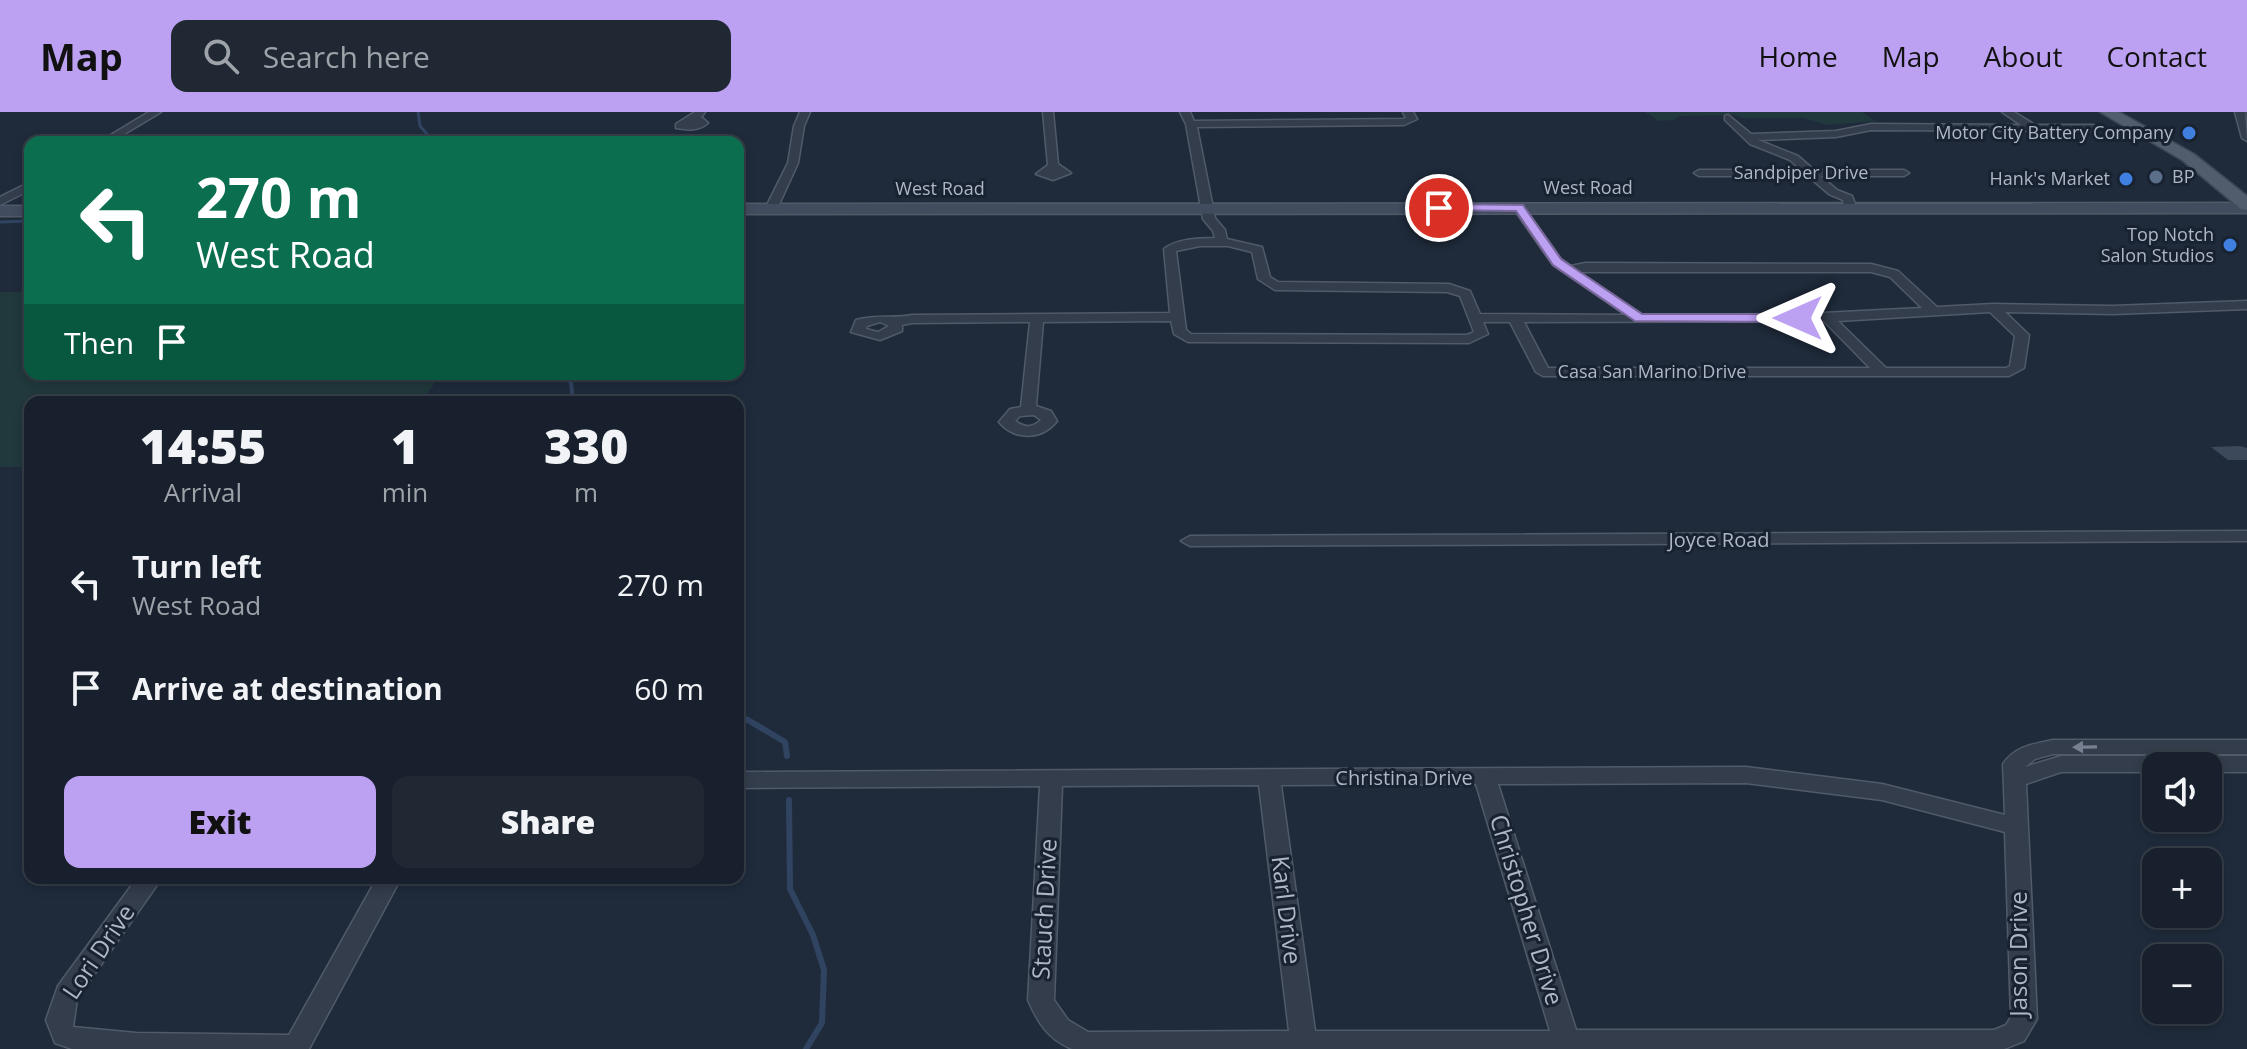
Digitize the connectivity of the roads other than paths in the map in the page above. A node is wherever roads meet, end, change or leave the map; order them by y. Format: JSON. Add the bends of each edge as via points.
{"nodes":[{"id":1,"x":156,"y":112,"type":"edge"},
{"id":2,"x":805,"y":112,"type":"edge"},
{"id":3,"x":1048,"y":112,"type":"edge"},
{"id":4,"x":1185,"y":112,"type":"edge"},
{"id":5,"x":1909,"y":112,"type":"edge"},
{"id":6,"x":2007,"y":112,"type":"edge"},
{"id":7,"x":2108,"y":112,"type":"edge"},
{"id":8,"x":2240,"y":112,"type":"edge"},
{"id":9,"x":1409,"y":116,"type":"edge"},
{"id":10,"x":1728,"y":118,"type":"dead end"},
{"id":11,"x":1191,"y":124,"type":"junction"},
{"id":12,"x":1931,"y":127,"type":"junction"},
{"id":13,"x":2093,"y":128,"type":"dead end"},
{"id":14,"x":2035,"y":129,"type":"junction"},
{"id":15,"x":114,"y":136,"type":"edge"},
{"id":16,"x":1749,"y":137,"type":"junction"},
{"id":17,"x":2247,"y":138,"type":"edge"},
{"id":18,"x":1053,"y":166,"type":"dead end"},
{"id":19,"x":1811,"y":172,"type":"junction"},
{"id":20,"x":1699,"y":173,"type":"dead end"},
{"id":21,"x":1904,"y":173,"type":"dead end"},
{"id":22,"x":24,"y":188,"type":"edge"},
{"id":23,"x":0,"y":202,"type":"edge"},
{"id":24,"x":2247,"y":206,"type":"edge"},
{"id":25,"x":1850,"y":207,"type":"junction"},
{"id":26,"x":1519,"y":208,"type":"junction"},
{"id":27,"x":744,"y":209,"type":"edge"},
{"id":28,"x":771,"y":209,"type":"junction"},
{"id":29,"x":0,"y":211,"type":"edge"},
{"id":30,"x":24,"y":211,"type":"edge"},
{"id":31,"x":1208,"y":214,"type":"junction"},
{"id":32,"x":1204,"y":243,"type":"junction"},
{"id":33,"x":1222,"y":243,"type":"junction"},
{"id":34,"x":1567,"y":270,"type":"junction"},
{"id":35,"x":2247,"y":305,"type":"edge"},
{"id":36,"x":1993,"y":308,"type":"junction"},
{"id":37,"x":1933,"y":311,"type":"junction"},
{"id":38,"x":1037,"y":317,"type":"junction"},
{"id":39,"x":1178,"y":317,"type":"junction"},
{"id":40,"x":1827,"y":317,"type":"junction"},
{"id":41,"x":1475,"y":318,"type":"junction"},
{"id":42,"x":1515,"y":318,"type":"junction"},
{"id":43,"x":1639,"y":318,"type":"junction"},
{"id":44,"x":896,"y":322,"type":"dead end"},
{"id":45,"x":1883,"y":373,"type":"junction"},
{"id":46,"x":1028,"y":410,"type":"dead end"},
{"id":47,"x":2247,"y":536,"type":"edge"},
{"id":48,"x":1190,"y":541,"type":"dead end"},
{"id":49,"x":2247,"y":747,"type":"edge"},
{"id":50,"x":2191,"y":752,"type":"edge"},
{"id":51,"x":2142,"y":756,"type":"edge"},
{"id":52,"x":2222,"y":761,"type":"edge"},
{"id":53,"x":2247,"y":764,"type":"edge"},
{"id":54,"x":1269,"y":778,"type":"junction"},
{"id":55,"x":1485,"y":778,"type":"junction"},
{"id":56,"x":1051,"y":779,"type":"junction"},
{"id":57,"x":744,"y":780,"type":"edge"},
{"id":58,"x":2016,"y":827,"type":"junction"},
{"id":59,"x":146,"y":884,"type":"edge"},
{"id":60,"x":386,"y":884,"type":"edge"},
{"id":61,"x":1062,"y":1032,"type":"joint"},
{"id":62,"x":1303,"y":1042,"type":"junction"},
{"id":63,"x":1567,"y":1043,"type":"junction"},
{"id":64,"x":296,"y":1048,"type":"edge"}],
"edges":[{"from":1,"to":15,"type":"street"},
{"from":2,"to":28,"type":"street","via":[[793,163]]},
{"from":3,"to":18,"type":"street"},
{"from":4,"to":11,"type":"street"},
{"from":5,"to":12,"type":"street"},
{"from":6,"to":14,"type":"street"},
{"from":7,"to":24,"type":"main road","via":[[2188,157]]},
{"from":8,"to":17,"type":"street"},
{"from":9,"to":11,"type":"street"},
{"from":10,"to":16,"type":"street"},
{"from":11,"to":31,"type":"street"},
{"from":12,"to":14,"type":"street"},
{"from":12,"to":16,"type":"street"},
{"from":13,"to":14,"type":"street"},
{"from":16,"to":19,"type":"street"},
{"from":19,"to":20,"type":"street","name":"Sandpiper Drive"},
{"from":19,"to":21,"type":"street","name":"Sandpiper Drive"},
{"from":19,"to":25,"type":"street","via":[[1833,192],[1829,196]]},
{"from":22,"to":23,"type":"street"},
{"from":24,"to":25,"type":"street","name":"West Road"},
{"from":25,"to":26,"type":"street","name":"West Road"},
{"from":26,"to":31,"type":"street","name":"West Road"},
{"from":26,"to":34,"type":"street"},
{"from":27,"to":28,"type":"street","name":"West Road"},
{"from":28,"to":31,"type":"street","name":"West Road"},
{"from":29,"to":30,"type":"street"},
{"from":31,"to":32,"type":"street"},
{"from":31,"to":33,"type":"street"},
{"from":32,"to":33,"type":"street"},
{"from":32,"to":39,"type":"street","via":[[1170,249]]},
{"from":33,"to":41,"type":"street","via":[[1256,247],[1264,279],[1275,286],[1449,288],[1465,294]]},
{"from":34,"to":37,"type":"street","via":[[1871,268],[1894,274]]},
{"from":34,"to":43,"type":"street"},
{"from":35,"to":36,"type":"street"},
{"from":36,"to":37,"type":"street"},
{"from":36,"to":45,"type":"street","name":"Casa San Marino Drive","via":[[2022,335],[2014,370]]},
{"from":37,"to":40,"type":"street"},
{"from":38,"to":39,"type":"street"},
{"from":38,"to":44,"type":"street"},
{"from":38,"to":46,"type":"street"},
{"from":39,"to":41,"type":"street","via":[[1181,334],[1198,339],[1469,339],[1481,334]]},
{"from":40,"to":43,"type":"street"},
{"from":40,"to":45,"type":"street"},
{"from":41,"to":42,"type":"street"},
{"from":42,"to":43,"type":"street"},
{"from":42,"to":45,"type":"street","name":"Casa San Marino Drive","via":[[1543,372]]},
{"from":47,"to":48,"type":"street","name":"Joyce Road"},
{"from":49,"to":50,"type":"street"},
{"from":51,"to":58,"type":"street","via":[[2044,767],[2015,780]]},
{"from":52,"to":53,"type":"street"},
{"from":54,"to":55,"type":"street","name":"Christina Drive"},
{"from":54,"to":56,"type":"street","name":"Christina Drive"},
{"from":54,"to":62,"type":"street","name":"Karl Drive"},
{"from":55,"to":58,"type":"street","name":"Christina Drive","via":[[1791,778],[1887,792]]},
{"from":55,"to":63,"type":"street","name":"Christopher Drive"},
{"from":56,"to":57,"type":"street","name":"Christina Drive"},
{"from":56,"to":61,"type":"street","name":"Stauch Drive","via":[[1041,1000],[1046,1016]]},
{"from":58,"to":63,"type":"street","name":"Jason Drive","via":[[2024,1019],[2006,1038]]},
{"from":59,"to":64,"type":"street","name":"Lori Drive","via":[[67,994],[59,1015],[61,1030],[72,1042],[108,1048]]},
{"from":60,"to":64,"type":"street"},
{"from":61,"to":62,"type":"street","name":"Jason Drive","via":[[1088,1043]]},
{"from":62,"to":63,"type":"street","name":"Jason Drive"}]}
